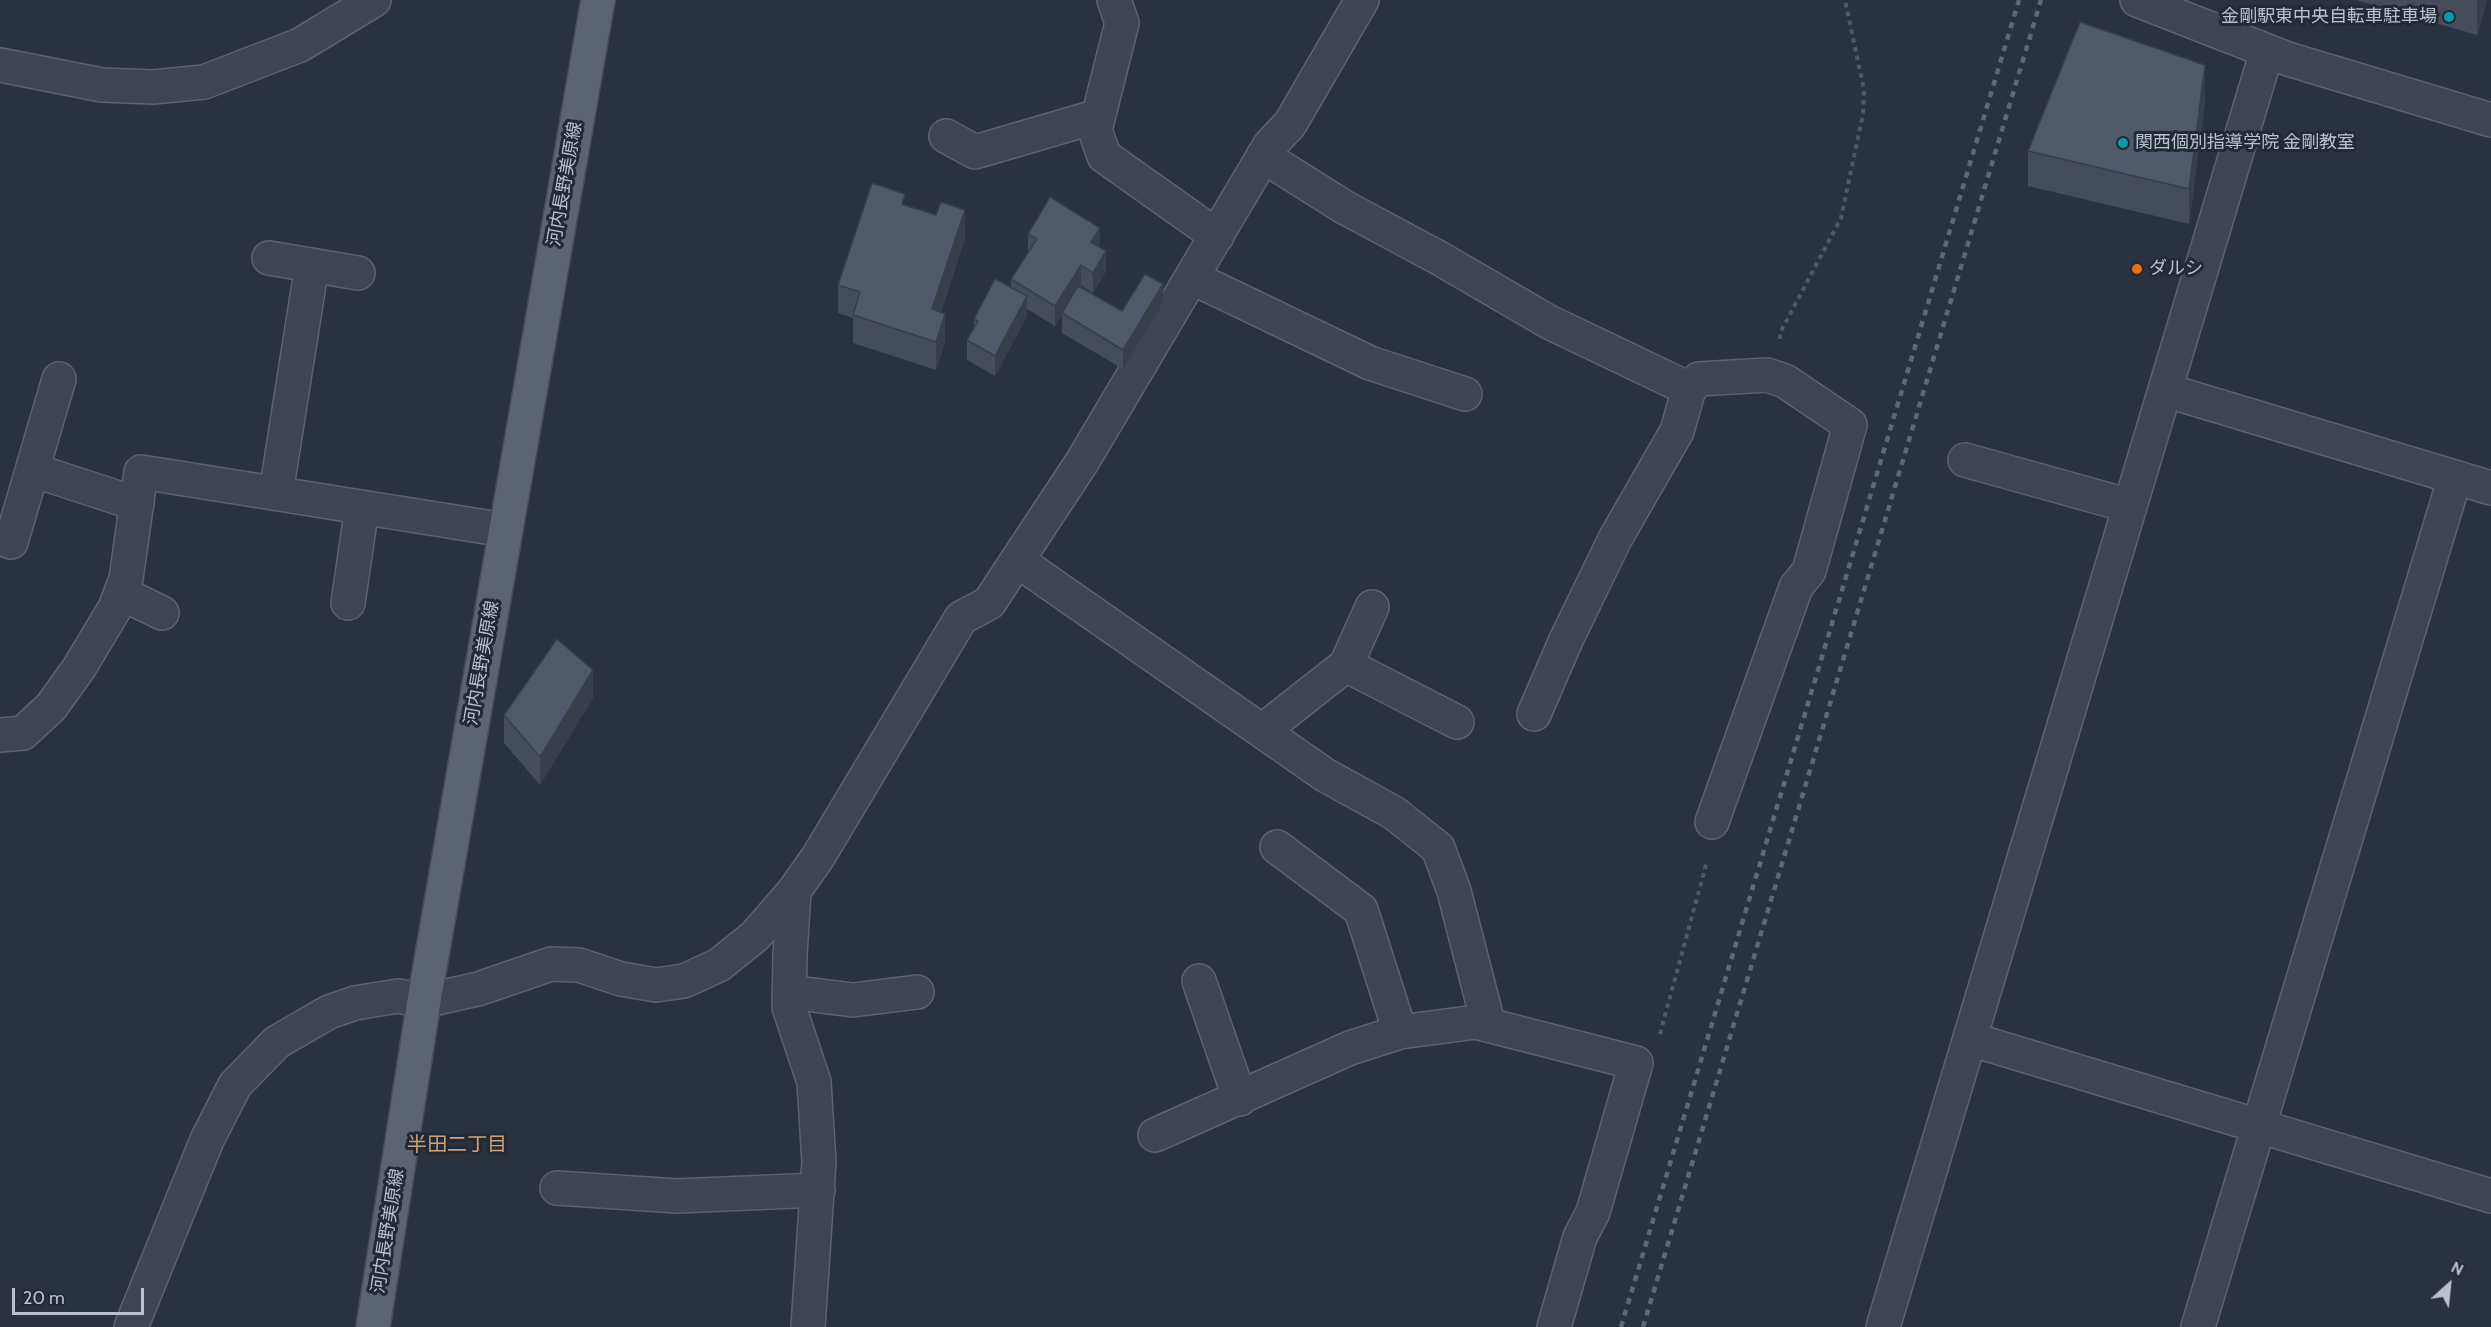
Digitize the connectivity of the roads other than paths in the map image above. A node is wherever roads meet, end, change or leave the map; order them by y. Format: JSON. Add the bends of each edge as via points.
{"nodes":[{"id":1,"x":374,"y":0,"type":"edge"},
{"id":2,"x":598,"y":0,"type":"edge"},
{"id":3,"x":1114,"y":0,"type":"edge"},
{"id":4,"x":1362,"y":0,"type":"edge"},
{"id":5,"x":2137,"y":0,"type":"edge"},
{"id":6,"x":2267,"y":51,"type":"junction"},
{"id":7,"x":0,"y":65,"type":"edge"},
{"id":8,"x":1098,"y":116,"type":"junction"},
{"id":9,"x":2491,"y":120,"type":"edge"},
{"id":10,"x":946,"y":136,"type":"dead end"},
{"id":11,"x":1263,"y":156,"type":"junction"},
{"id":12,"x":1217,"y":236,"type":"junction"},
{"id":13,"x":269,"y":258,"type":"dead end"},
{"id":14,"x":312,"y":266,"type":"junction"},
{"id":15,"x":358,"y":273,"type":"dead end"},
{"id":16,"x":1193,"y":278,"type":"junction"},
{"id":17,"x":59,"y":379,"type":"dead end"},
{"id":18,"x":1689,"y":388,"type":"junction"},
{"id":19,"x":2165,"y":390,"type":"junction"},
{"id":20,"x":1465,"y":394,"type":"dead end"},
{"id":21,"x":1965,"y":460,"type":"dead end"},
{"id":22,"x":33,"y":470,"type":"junction"},
{"id":23,"x":2455,"y":477,"type":"junction"},
{"id":24,"x":2491,"y":488,"type":"edge"},
{"id":25,"x":276,"y":493,"type":"junction"},
{"id":26,"x":136,"y":504,"type":"junction"},
{"id":27,"x":362,"y":507,"type":"junction"},
{"id":28,"x":2130,"y":507,"type":"junction"},
{"id":29,"x":505,"y":530,"type":"junction"},
{"id":30,"x":0,"y":538,"type":"edge"},
{"id":31,"x":1018,"y":561,"type":"junction"},
{"id":32,"x":121,"y":593,"type":"junction"},
{"id":33,"x":348,"y":603,"type":"dead end"},
{"id":34,"x":1372,"y":607,"type":"dead end"},
{"id":35,"x":162,"y":613,"type":"dead end"},
{"id":36,"x":1346,"y":665,"type":"junction"},
{"id":37,"x":1534,"y":714,"type":"dead end"},
{"id":38,"x":1457,"y":722,"type":"dead end"},
{"id":39,"x":1262,"y":731,"type":"junction"},
{"id":40,"x":2,"y":741,"type":"edge"},
{"id":41,"x":1712,"y":822,"type":"road end"},
{"id":42,"x":1277,"y":847,"type":"dead end"},
{"id":43,"x":794,"y":891,"type":"junction"},
{"id":44,"x":1199,"y":981,"type":"dead end"},
{"id":45,"x":789,"y":992,"type":"junction"},
{"id":46,"x":917,"y":992,"type":"dead end"},
{"id":47,"x":424,"y":1001,"type":"junction"},
{"id":48,"x":1484,"y":1024,"type":"junction"},
{"id":49,"x":1400,"y":1032,"type":"junction"},
{"id":50,"x":1970,"y":1039,"type":"junction"},
{"id":51,"x":1240,"y":1099,"type":"junction"},
{"id":52,"x":2259,"y":1126,"type":"junction"},
{"id":53,"x":1155,"y":1135,"type":"dead end"},
{"id":54,"x":557,"y":1188,"type":"dead end"},
{"id":55,"x":818,"y":1190,"type":"junction"},
{"id":56,"x":2491,"y":1196,"type":"edge"},
{"id":57,"x":131,"y":1327,"type":"edge"},
{"id":58,"x":373,"y":1327,"type":"edge"},
{"id":59,"x":808,"y":1327,"type":"edge"},
{"id":60,"x":1554,"y":1327,"type":"edge"},
{"id":61,"x":1883,"y":1327,"type":"edge"},
{"id":62,"x":2198,"y":1327,"type":"edge"}],
"edges":[{"from":1,"to":7,"type":"street","via":[[300,45],[204,82],[153,87],[102,85]]},
{"from":2,"to":29,"type":"main road","name":"河内長野美原線"},
{"from":3,"to":8,"type":"street","via":[[1122,23]]},
{"from":4,"to":11,"type":"street","via":[[1290,124]]},
{"from":5,"to":6,"type":"street"},
{"from":6,"to":9,"type":"street"},
{"from":6,"to":19,"type":"street"},
{"from":8,"to":10,"type":"street","via":[[975,152]]},
{"from":8,"to":12,"type":"street","via":[[1095,130],[1104,156]]},
{"from":11,"to":12,"type":"street"},
{"from":11,"to":18,"type":"street","via":[[1344,207],[1548,322]]},
{"from":12,"to":16,"type":"street"},
{"from":13,"to":14,"type":"street"},
{"from":14,"to":15,"type":"street"},
{"from":14,"to":25,"type":"street"},
{"from":16,"to":20,"type":"street","via":[[1370,363]]},
{"from":16,"to":31,"type":"street","via":[[1083,462]]},
{"from":17,"to":22,"type":"street"},
{"from":18,"to":37,"type":"street","via":[[1677,431],[1615,539]]},
{"from":18,"to":41,"type":"street","via":[[1699,379],[1767,375],[1785,381],[1850,425],[1809,571],[1796,587]]},
{"from":19,"to":23,"type":"street"},
{"from":19,"to":28,"type":"street"},
{"from":21,"to":28,"type":"street"},
{"from":22,"to":26,"type":"street"},
{"from":22,"to":30,"type":"street","via":[[11,542]]},
{"from":23,"to":24,"type":"street"},
{"from":23,"to":52,"type":"street"},
{"from":25,"to":26,"type":"street","via":[[141,472]]},
{"from":25,"to":27,"type":"street"},
{"from":26,"to":32,"type":"street"},
{"from":27,"to":29,"type":"street"},
{"from":27,"to":33,"type":"street"},
{"from":28,"to":50,"type":"street"},
{"from":29,"to":47,"type":"main road","name":"河内長野美原線"},
{"from":31,"to":39,"type":"street"},
{"from":31,"to":43,"type":"street","via":[[989,603],[961,618]]},
{"from":32,"to":35,"type":"street"},
{"from":32,"to":40,"type":"street","via":[[79,668],[51,707],[23,733]]},
{"from":34,"to":36,"type":"street"},
{"from":36,"to":38,"type":"street"},
{"from":36,"to":39,"type":"street"},
{"from":39,"to":48,"type":"street","via":[[1325,775],[1394,813],[1438,848],[1455,891],[1486,1015]]},
{"from":42,"to":49,"type":"street","via":[[1361,910]]},
{"from":43,"to":45,"type":"street"},
{"from":43,"to":47,"type":"street","via":[[755,936],[719,965],[684,981],[656,985],[579,965],[551,964],[478,989]]},
{"from":44,"to":51,"type":"street"},
{"from":45,"to":46,"type":"street","via":[[853,1000]]},
{"from":45,"to":55,"type":"street","via":[[789,1007],[814,1082]]},
{"from":47,"to":57,"type":"street","via":[[398,996],[329,1012],[277,1042],[235,1085],[207,1140]]},
{"from":47,"to":58,"type":"main road","name":"河内長野美原線"},
{"from":48,"to":49,"type":"street"},
{"from":48,"to":60,"type":"street","via":[[1635,1063],[1593,1212],[1580,1238]]},
{"from":49,"to":51,"type":"street","via":[[1350,1048]]},
{"from":50,"to":52,"type":"street"},
{"from":50,"to":61,"type":"street"},
{"from":51,"to":53,"type":"street"},
{"from":52,"to":56,"type":"street"},
{"from":52,"to":62,"type":"street"},
{"from":54,"to":55,"type":"street","via":[[677,1196]]},
{"from":55,"to":59,"type":"street"}]}
